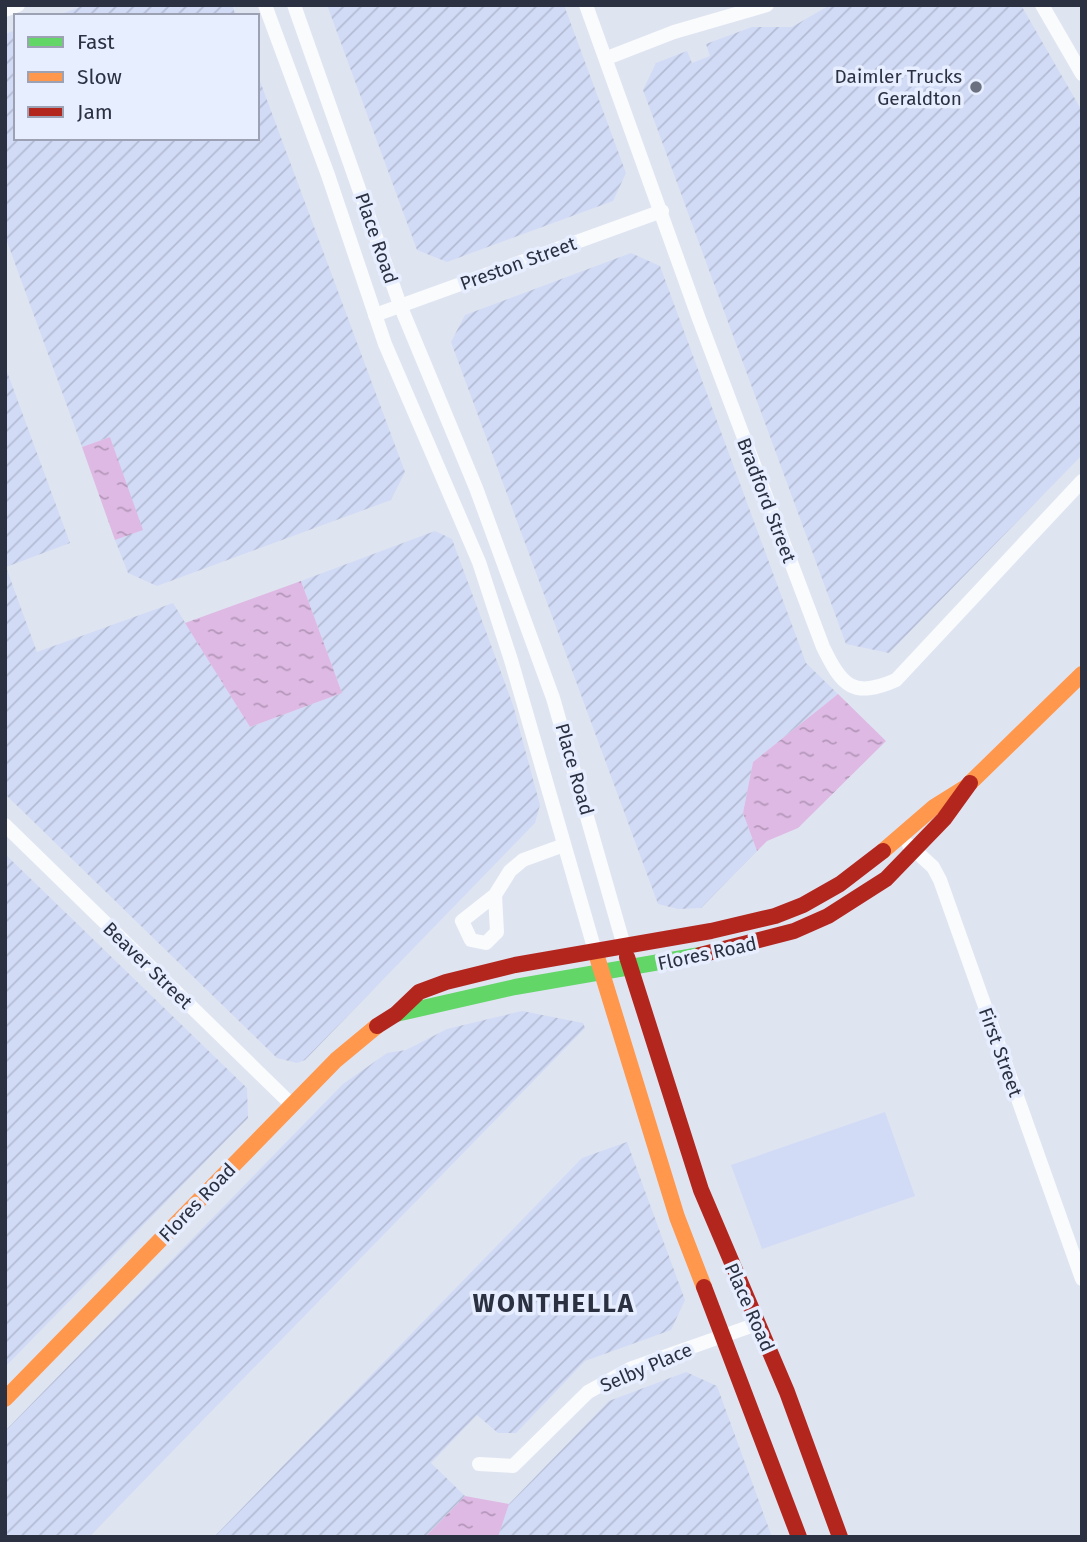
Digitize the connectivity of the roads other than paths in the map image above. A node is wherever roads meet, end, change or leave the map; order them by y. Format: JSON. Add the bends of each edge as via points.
{"nodes":[{"id":1,"x":18,"y":5,"type":"edge"},
{"id":2,"x":265,"y":5,"type":"edge"},
{"id":3,"x":294,"y":5,"type":"edge"},
{"id":4,"x":586,"y":5,"type":"edge"},
{"id":5,"x":767,"y":5,"type":"edge"},
{"id":6,"x":1042,"y":5,"type":"edge"},
{"id":7,"x":5,"y":10,"type":"edge"},
{"id":8,"x":607,"y":58,"type":"junction"},
{"id":9,"x":1082,"y":75,"type":"edge"},
{"id":10,"x":662,"y":211,"type":"junction"},
{"id":11,"x":400,"y":305,"type":"junction"},
{"id":12,"x":374,"y":315,"type":"junction"},
{"id":13,"x":1082,"y":481,"type":"edge"},
{"id":14,"x":1082,"y":674,"type":"edge"},
{"id":15,"x":966,"y":787,"type":"junction"},
{"id":16,"x":5,"y":825,"type":"edge"},
{"id":17,"x":901,"y":837,"type":"junction"},
{"id":18,"x":564,"y":845,"type":"junction"},
{"id":19,"x":915,"y":850,"type":"junction"},
{"id":20,"x":495,"y":895,"type":"dead end"},
{"id":21,"x":624,"y":946,"type":"junction"},
{"id":22,"x":595,"y":951,"type":"junction"},
{"id":23,"x":631,"y":968,"type":"junction"},
{"id":24,"x":602,"y":972,"type":"junction"},
{"id":25,"x":396,"y":1014,"type":"junction"},
{"id":26,"x":292,"y":1105,"type":"junction"},
{"id":27,"x":1082,"y":1279,"type":"edge"},
{"id":28,"x":757,"y":1324,"type":"junction"},
{"id":29,"x":724,"y":1335,"type":"junction"},
{"id":30,"x":5,"y":1399,"type":"edge"},
{"id":31,"x":479,"y":1464,"type":"dead end"},
{"id":32,"x":799,"y":1537,"type":"edge"},
{"id":33,"x":840,"y":1537,"type":"edge"}],
"edges":[{"from":1,"to":7,"type":"street"},
{"from":2,"to":12,"type":"street","name":"Place Road"},
{"from":3,"to":11,"type":"street","name":"Place Road"},
{"from":4,"to":8,"type":"street","name":"Bradford Street"},
{"from":5,"to":8,"type":"street","via":[[674,32]]},
{"from":6,"to":9,"type":"street"},
{"from":8,"to":10,"type":"street","name":"Bradford Street"},
{"from":10,"to":11,"type":"street","name":"Preston Street"},
{"from":10,"to":13,"type":"street","name":"Bradford Street","via":[[823,647],[836,673],[849,686],[879,688],[896,680]]},
{"from":11,"to":12,"type":"street","name":"Preston Street"},
{"from":11,"to":21,"type":"street","name":"Place Road","via":[[476,488],[554,698]]},
{"from":12,"to":18,"type":"street","name":"Place Road","via":[[479,562]]},
{"from":14,"to":15,"type":"main road","name":"Flores Road"},
{"from":15,"to":17,"type":"main road","name":"Flores Road","via":[[934,807]]},
{"from":15,"to":19,"type":"main road","name":"Flores Road"},
{"from":16,"to":26,"type":"street","name":"Beaver Street"},
{"from":17,"to":19,"type":"street","name":"First Street"},
{"from":17,"to":21,"type":"main road","name":"Flores Road","via":[[840,884],[775,916]]},
{"from":18,"to":20,"type":"street","via":[[523,860]]},
{"from":18,"to":22,"type":"street","name":"Place Road"},
{"from":19,"to":23,"type":"main road","name":"Flores Road","via":[[856,901],[794,931],[729,950]]},
{"from":19,"to":27,"type":"street","name":"First Street","via":[[940,880]]},
{"from":21,"to":22,"type":"main road","name":"Flores Road"},
{"from":21,"to":23,"type":"main road","name":"Place Road"},
{"from":22,"to":24,"type":"main road","name":"Place Road"},
{"from":22,"to":25,"type":"main road","name":"Flores Road","via":[[446,982],[419,992]]},
{"from":23,"to":24,"type":"main road","name":"Flores Road"},
{"from":23,"to":28,"type":"main road","name":"Place Road","via":[[698,1182]]},
{"from":24,"to":25,"type":"main road","name":"Flores Road"},
{"from":24,"to":29,"type":"main road","name":"Place Road","via":[[677,1217]]},
{"from":25,"to":26,"type":"main road","name":"Flores Road","via":[[335,1060]]},
{"from":26,"to":30,"type":"main road","name":"Flores Road"},
{"from":28,"to":29,"type":"street","name":"Selby Place"},
{"from":28,"to":33,"type":"main road","name":"Place Road"},
{"from":29,"to":31,"type":"street","name":"Selby Place","via":[[632,1368],[588,1392],[513,1466]]},
{"from":29,"to":32,"type":"main road","name":"Place Road"}]}
